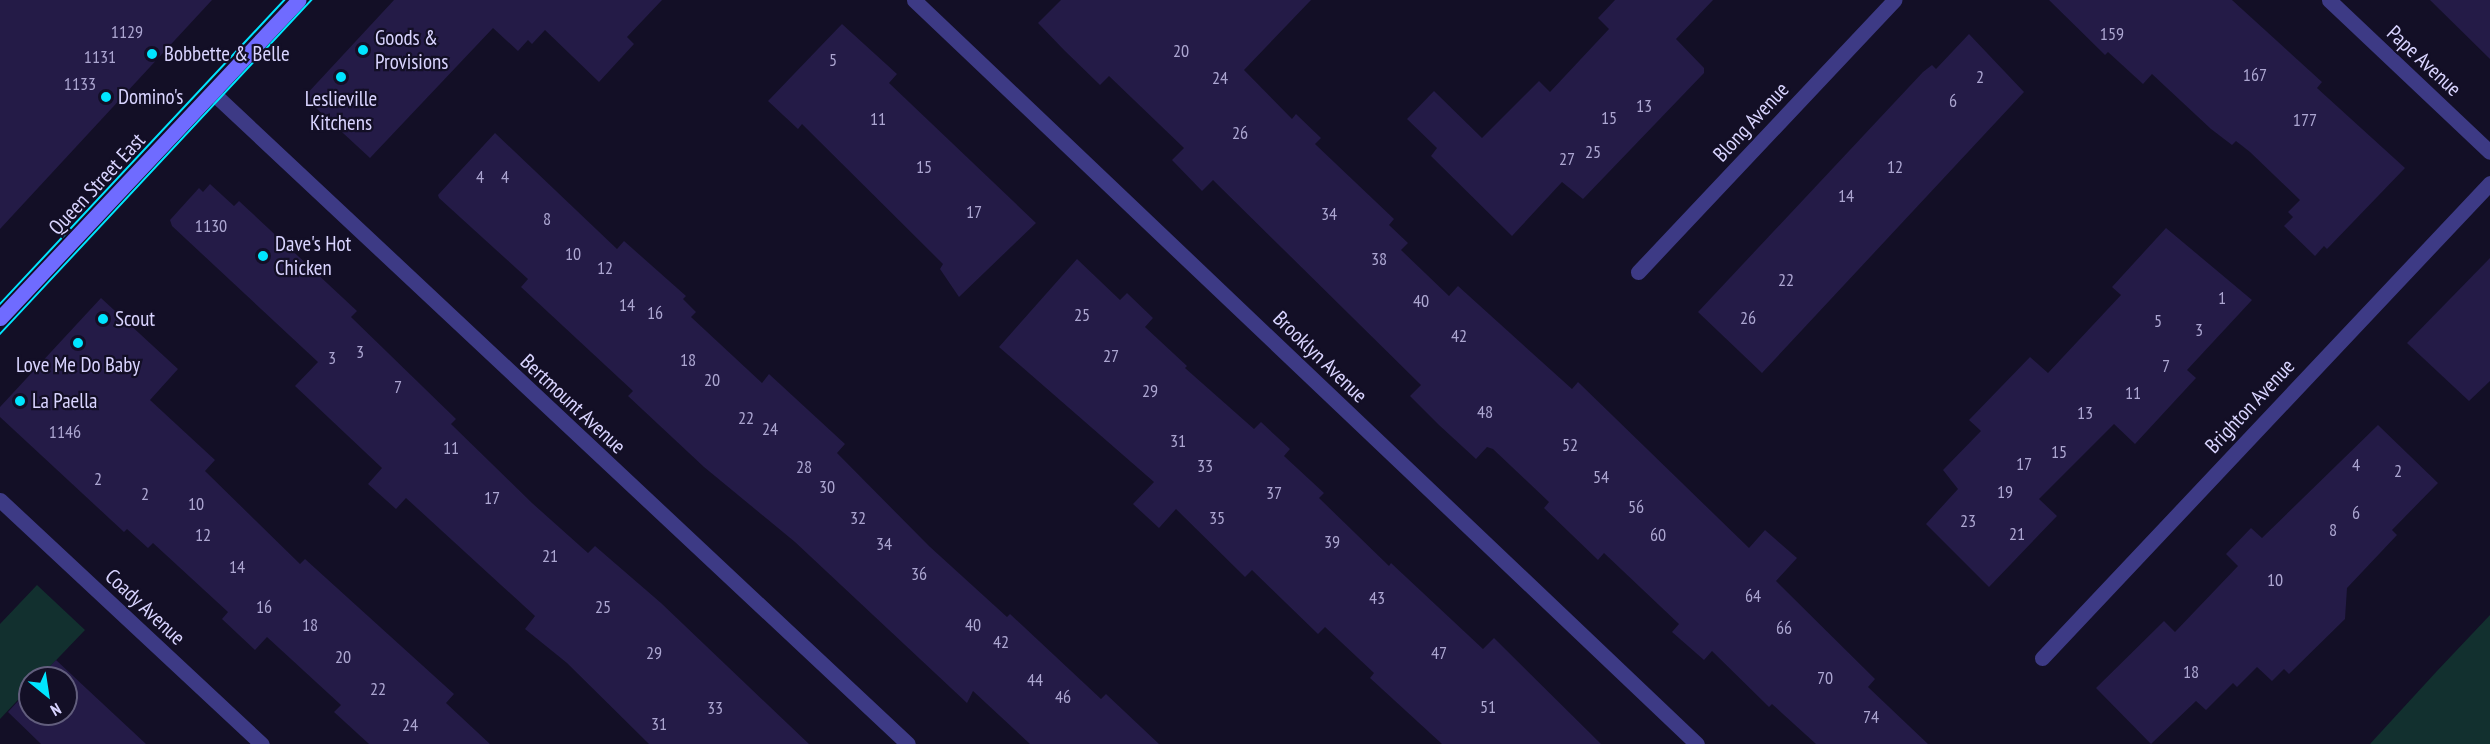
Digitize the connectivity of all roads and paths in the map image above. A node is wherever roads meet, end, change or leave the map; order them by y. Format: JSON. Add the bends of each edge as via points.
{"nodes":[{"id":1,"x":299,"y":0,"type":"edge"},
{"id":2,"x":914,"y":0,"type":"edge"},
{"id":3,"x":1894,"y":0,"type":"edge"},
{"id":4,"x":2329,"y":0,"type":"edge"},
{"id":5,"x":213,"y":93,"type":"junction"},
{"id":6,"x":2490,"y":152,"type":"edge"},
{"id":7,"x":2490,"y":183,"type":"edge"},
{"id":8,"x":1638,"y":272,"type":"dead end"},
{"id":9,"x":0,"y":318,"type":"edge"},
{"id":10,"x":0,"y":500,"type":"edge"},
{"id":11,"x":2042,"y":658,"type":"dead end"},
{"id":12,"x":262,"y":744,"type":"edge"},
{"id":13,"x":908,"y":744,"type":"edge"},
{"id":14,"x":1697,"y":744,"type":"edge"}],
"edges":[{"from":1,"to":5,"type":"main road","name":"Queen Street East"},
{"from":2,"to":14,"type":"street","name":"Brooklyn Avenue"},
{"from":3,"to":8,"type":"street","name":"Blong Avenue"},
{"from":4,"to":6,"type":"street","name":"Pape Avenue"},
{"from":5,"to":9,"type":"main road","name":"Queen Street East"},
{"from":5,"to":13,"type":"street","name":"Bertmount Avenue"},
{"from":7,"to":11,"type":"street","name":"Brighton Avenue"},
{"from":10,"to":12,"type":"street","name":"Coady Avenue"}]}
